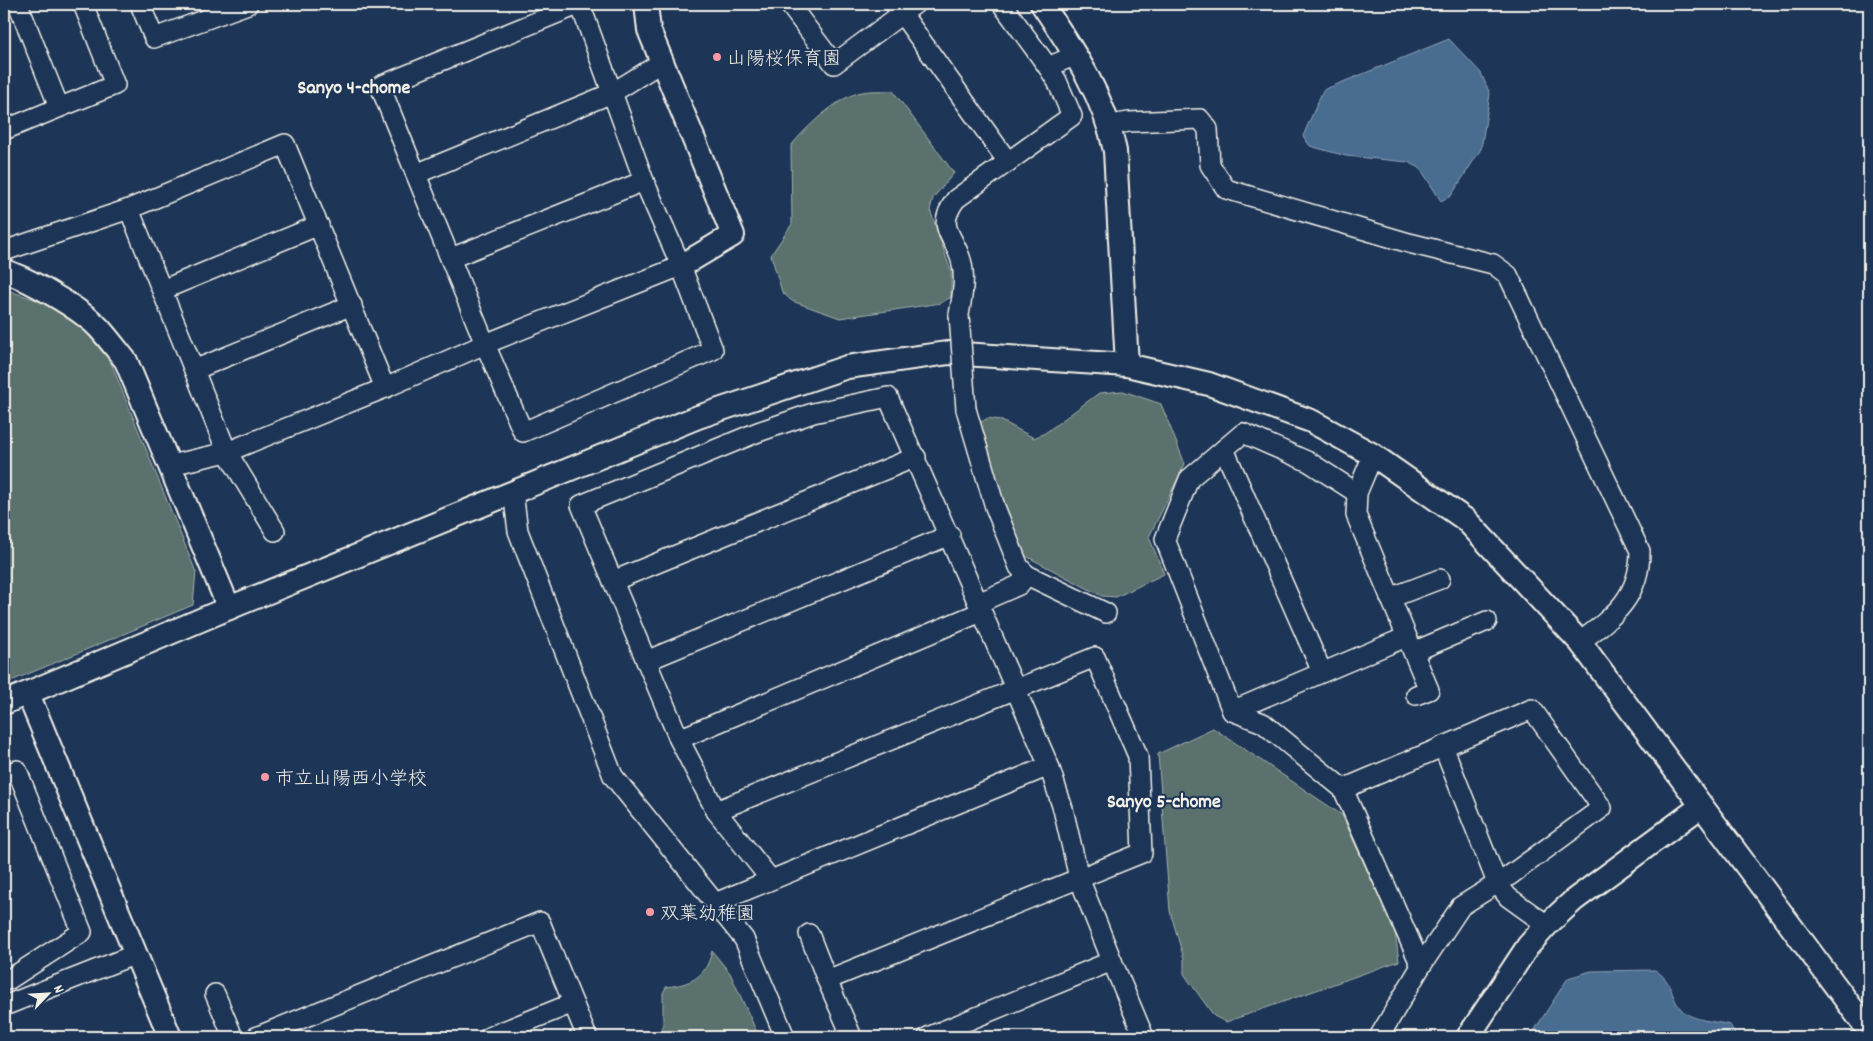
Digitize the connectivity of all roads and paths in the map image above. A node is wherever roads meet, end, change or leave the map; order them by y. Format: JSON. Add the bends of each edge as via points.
{"nodes":[{"id":1,"x":18,"y":4,"type":"edge"},
{"id":2,"x":83,"y":4,"type":"edge"},
{"id":3,"x":140,"y":4,"type":"edge"},
{"id":4,"x":245,"y":4,"type":"edge"},
{"id":5,"x":646,"y":4,"type":"edge"},
{"id":6,"x":789,"y":4,"type":"edge"},
{"id":7,"x":1002,"y":4,"type":"edge"},
{"id":8,"x":1042,"y":4,"type":"edge"},
{"id":9,"x":904,"y":7,"type":"edge"},
{"id":10,"x":1076,"y":55,"type":"junction"},
{"id":11,"x":662,"y":62,"type":"junction"},
{"id":12,"x":1048,"y":67,"type":"junction"},
{"id":13,"x":612,"y":93,"type":"junction"},
{"id":14,"x":59,"y":107,"type":"junction"},
{"id":15,"x":1110,"y":125,"type":"junction"},
{"id":16,"x":4,"y":130,"type":"edge"},
{"id":17,"x":1008,"y":162,"type":"junction"},
{"id":18,"x":416,"y":174,"type":"junction"},
{"id":19,"x":644,"y":181,"type":"junction"},
{"id":20,"x":130,"y":209,"type":"junction"},
{"id":21,"x":319,"y":225,"type":"junction"},
{"id":22,"x":4,"y":251,"type":"edge"},
{"id":23,"x":451,"y":258,"type":"junction"},
{"id":24,"x":681,"y":266,"type":"junction"},
{"id":25,"x":4,"y":271,"type":"edge"},
{"id":26,"x":162,"y":290,"type":"junction"},
{"id":27,"x":352,"y":305,"type":"junction"},
{"id":28,"x":485,"y":344,"type":"junction"},
{"id":29,"x":1127,"y":365,"type":"junction"},
{"id":30,"x":194,"y":370,"type":"junction"},
{"id":31,"x":385,"y":388,"type":"junction"},
{"id":32,"x":1224,"y":449,"type":"junction"},
{"id":33,"x":227,"y":452,"type":"junction"},
{"id":34,"x":1373,"y":455,"type":"junction"},
{"id":35,"x":916,"y":457,"type":"junction"},
{"id":36,"x":171,"y":465,"type":"junction"},
{"id":37,"x":513,"y":492,"type":"junction"},
{"id":38,"x":1357,"y":492,"type":"junction"},
{"id":39,"x":275,"y":531,"type":"dead end"},
{"id":40,"x":950,"y":536,"type":"junction"},
{"id":41,"x":1027,"y":575,"type":"junction"},
{"id":42,"x":1440,"y":578,"type":"dead end"},
{"id":43,"x":613,"y":581,"type":"junction"},
{"id":44,"x":1390,"y":598,"type":"junction"},
{"id":45,"x":228,"y":608,"type":"junction"},
{"id":46,"x":979,"y":608,"type":"junction"},
{"id":47,"x":1106,"y":613,"type":"dead end"},
{"id":48,"x":1488,"y":621,"type":"dead end"},
{"id":49,"x":1580,"y":642,"type":"junction"},
{"id":50,"x":1409,"y":644,"type":"junction"},
{"id":51,"x":646,"y":661,"type":"junction"},
{"id":52,"x":1322,"y":672,"type":"junction"},
{"id":53,"x":1015,"y":689,"type":"junction"},
{"id":54,"x":28,"y":694,"type":"junction"},
{"id":55,"x":1416,"y":695,"type":"dead end"},
{"id":56,"x":4,"y":703,"type":"edge"},
{"id":57,"x":1232,"y":710,"type":"junction"},
{"id":58,"x":678,"y":738,"type":"junction"},
{"id":59,"x":1443,"y":746,"type":"junction"},
{"id":60,"x":1049,"y":766,"type":"junction"},
{"id":61,"x":4,"y":775,"type":"edge"},
{"id":62,"x":1343,"y":788,"type":"junction"},
{"id":63,"x":1700,"y":807,"type":"junction"},
{"id":64,"x":716,"y":811,"type":"junction"},
{"id":65,"x":1079,"y":878,"type":"junction"},
{"id":66,"x":771,"y":880,"type":"junction"},
{"id":67,"x":1497,"y":883,"type":"junction"},
{"id":68,"x":715,"y":903,"type":"junction"},
{"id":69,"x":1547,"y":925,"type":"junction"},
{"id":70,"x":809,"y":934,"type":"dead end"},
{"id":71,"x":136,"y":954,"type":"junction"},
{"id":72,"x":1112,"y":961,"type":"junction"},
{"id":73,"x":1421,"y":966,"type":"junction"},
{"id":74,"x":6,"y":975,"type":"edge"},
{"id":75,"x":827,"y":980,"type":"junction"},
{"id":76,"x":216,"y":994,"type":"dead end"},
{"id":77,"x":573,"y":1003,"type":"junction"},
{"id":78,"x":10,"y":1004,"type":"edge"},
{"id":79,"x":1869,"y":1031,"type":"edge"},
{"id":80,"x":170,"y":1037,"type":"edge"},
{"id":81,"x":233,"y":1037,"type":"edge"},
{"id":82,"x":256,"y":1037,"type":"edge"},
{"id":83,"x":489,"y":1037,"type":"edge"},
{"id":84,"x":586,"y":1037,"type":"edge"},
{"id":85,"x":785,"y":1037,"type":"edge"},
{"id":86,"x":852,"y":1037,"type":"edge"},
{"id":87,"x":928,"y":1037,"type":"edge"},
{"id":88,"x":1144,"y":1037,"type":"edge"},
{"id":89,"x":1379,"y":1037,"type":"edge"},
{"id":90,"x":1468,"y":1037,"type":"edge"}],
"edges":[{"from":1,"to":14,"type":"street"},
{"from":2,"to":14,"type":"street","via":[[115,85]]},
{"from":3,"to":4,"type":"street","via":[[154,38]]},
{"from":5,"to":11,"type":"street","via":[[649,30]]},
{"from":6,"to":9,"type":"street","via":[[834,64]]},
{"from":7,"to":12,"type":"street"},
{"from":8,"to":10,"type":"street"},
{"from":9,"to":17,"type":"street"},
{"from":10,"to":12,"type":"street"},
{"from":10,"to":15,"type":"street"},
{"from":11,"to":13,"type":"street"},
{"from":11,"to":24,"type":"street","via":[[733,235]]},
{"from":12,"to":17,"type":"street","via":[[1058,81],[1072,116]]},
{"from":13,"to":18,"type":"street"},
{"from":13,"to":18,"type":"street","via":[[580,4],[389,82],[380,86]]},
{"from":13,"to":19,"type":"street"},
{"from":14,"to":16,"type":"street"},
{"from":15,"to":29,"type":"street","via":[[1115,151]]},
{"from":15,"to":49,"type":"street","via":[[1200,119],[1208,129],[1210,165],[1226,189],[1493,264],[1508,275],[1640,551],[1640,570],[1633,590],[1615,615]]},
{"from":17,"to":41,"type":"street","bridge":true,"via":[[956,199],[945,220],[962,261],[960,315],[966,409],[995,507],[1019,567]]},
{"from":18,"to":23,"type":"street"},
{"from":19,"to":23,"type":"street"},
{"from":19,"to":24,"type":"street"},
{"from":20,"to":21,"type":"street","via":[[285,144]]},
{"from":20,"to":22,"type":"street"},
{"from":20,"to":26,"type":"street"},
{"from":21,"to":26,"type":"street"},
{"from":21,"to":27,"type":"street"},
{"from":23,"to":28,"type":"street"},
{"from":24,"to":28,"type":"street"},
{"from":24,"to":28,"type":"street","via":[[713,350],[523,432]]},
{"from":25,"to":36,"type":"street","via":[[52,294],[98,327],[126,361]]},
{"from":26,"to":30,"type":"street"},
{"from":27,"to":30,"type":"street"},
{"from":27,"to":31,"type":"street"},
{"from":28,"to":31,"type":"street"},
{"from":29,"to":34,"type":"street","via":[[1209,384],[1283,411],[1310,421]]},
{"from":29,"to":37,"type":"street","via":[[948,353],[846,367],[698,417]]},
{"from":30,"to":33,"type":"street"},
{"from":31,"to":33,"type":"street"},
{"from":32,"to":38,"type":"street","via":[[1243,433],[1309,462]]},
{"from":32,"to":52,"type":"street"},
{"from":32,"to":57,"type":"street","via":[[1188,479],[1165,539]]},
{"from":33,"to":36,"type":"street"},
{"from":33,"to":39,"type":"street"},
{"from":34,"to":38,"type":"street"},
{"from":34,"to":49,"type":"street","via":[[1466,520]]},
{"from":35,"to":40,"type":"street"},
{"from":35,"to":43,"type":"street"},
{"from":35,"to":43,"type":"street","via":[[888,396],[813,413],[723,446],[581,505]]},
{"from":36,"to":45,"type":"street"},
{"from":37,"to":45,"type":"street"},
{"from":37,"to":68,"type":"street","via":[[518,531],[613,776]]},
{"from":38,"to":44,"type":"street","via":[[1356,515]]},
{"from":40,"to":46,"type":"street"},
{"from":40,"to":51,"type":"street"},
{"from":41,"to":46,"type":"street","via":[[1019,585]]},
{"from":41,"to":47,"type":"street"},
{"from":42,"to":44,"type":"street"},
{"from":43,"to":51,"type":"street"},
{"from":44,"to":50,"type":"street"},
{"from":45,"to":54,"type":"street"},
{"from":46,"to":53,"type":"street"},
{"from":46,"to":58,"type":"street"},
{"from":48,"to":50,"type":"street"},
{"from":49,"to":63,"type":"street"},
{"from":50,"to":52,"type":"street"},
{"from":50,"to":55,"type":"street","via":[[1429,690]]},
{"from":51,"to":58,"type":"street"},
{"from":52,"to":57,"type":"street"},
{"from":53,"to":60,"type":"street"},
{"from":53,"to":64,"type":"street"},
{"from":53,"to":65,"type":"street","via":[[1095,657],[1138,756],[1142,853]]},
{"from":54,"to":56,"type":"street"},
{"from":54,"to":71,"type":"street"},
{"from":57,"to":62,"type":"street","via":[[1263,723]]},
{"from":58,"to":64,"type":"street"},
{"from":59,"to":62,"type":"street"},
{"from":59,"to":67,"type":"street"},
{"from":59,"to":67,"type":"street","via":[[1532,709],[1602,808]]},
{"from":60,"to":65,"type":"street"},
{"from":60,"to":66,"type":"street"},
{"from":61,"to":74,"type":"street","via":[[17,770],[82,932]]},
{"from":62,"to":73,"type":"street"},
{"from":63,"to":69,"type":"street","via":[[1574,900]]},
{"from":63,"to":79,"type":"street"},
{"from":64,"to":66,"type":"street"},
{"from":65,"to":72,"type":"street"},
{"from":65,"to":75,"type":"street"},
{"from":66,"to":68,"type":"street"},
{"from":67,"to":69,"type":"street","via":[[1508,896]]},
{"from":67,"to":73,"type":"street","via":[[1462,906]]},
{"from":68,"to":85,"type":"street","via":[[744,938]]},
{"from":69,"to":90,"type":"street","via":[[1528,946]]},
{"from":70,"to":75,"type":"street"},
{"from":71,"to":78,"type":"street"},
{"from":71,"to":80,"type":"street"},
{"from":72,"to":87,"type":"street"},
{"from":72,"to":88,"type":"street"},
{"from":73,"to":89,"type":"street"},
{"from":74,"to":78,"type":"street"},
{"from":75,"to":86,"type":"street"},
{"from":76,"to":81,"type":"street"},
{"from":77,"to":82,"type":"street","via":[[540,922]]},
{"from":77,"to":83,"type":"street"},
{"from":77,"to":84,"type":"street"}]}
